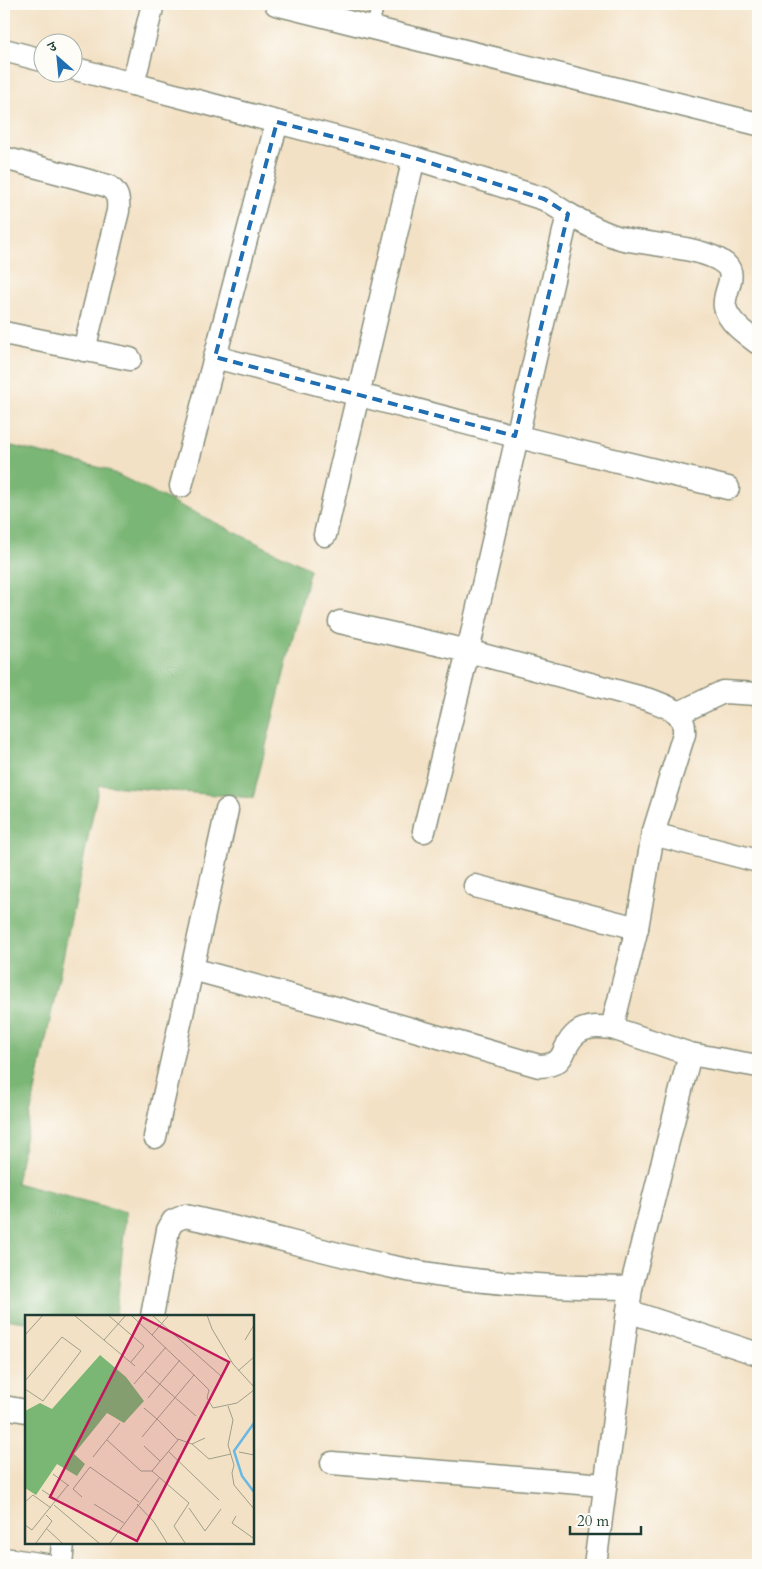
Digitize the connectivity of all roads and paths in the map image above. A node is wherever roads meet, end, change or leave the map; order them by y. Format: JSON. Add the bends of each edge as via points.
{"nodes":[{"id":1,"x":153,"y":4,"type":"edge"},
{"id":2,"x":276,"y":4,"type":"edge"},
{"id":3,"x":378,"y":4,"type":"edge"},
{"id":4,"x":372,"y":29,"type":"junction"},
{"id":5,"x":4,"y":50,"type":"edge"},
{"id":6,"x":32,"y":57,"type":"edge"},
{"id":7,"x":82,"y":71,"type":"edge"},
{"id":8,"x":134,"y":84,"type":"junction"},
{"id":9,"x":277,"y":122,"type":"junction"},
{"id":10,"x":758,"y":124,"type":"edge"},
{"id":11,"x":4,"y":158,"type":"edge"},
{"id":12,"x":414,"y":158,"type":"junction"},
{"id":13,"x":568,"y":214,"type":"junction"},
{"id":14,"x":4,"y":333,"type":"edge"},
{"id":15,"x":758,"y":344,"type":"edge"},
{"id":16,"x":84,"y":350,"type":"junction"},
{"id":17,"x":215,"y":357,"type":"junction"},
{"id":18,"x":130,"y":359,"type":"dead end"},
{"id":19,"x":358,"y":395,"type":"junction"},
{"id":20,"x":515,"y":436,"type":"junction"},
{"id":21,"x":181,"y":486,"type":"dead end"},
{"id":22,"x":728,"y":488,"type":"dead end"},
{"id":23,"x":325,"y":535,"type":"dead end"},
{"id":24,"x":340,"y":622,"type":"dead end"},
{"id":25,"x":468,"y":650,"type":"junction"},
{"id":26,"x":758,"y":694,"type":"edge"},
{"id":27,"x":680,"y":714,"type":"junction"},
{"id":28,"x":228,"y":810,"type":"dead end"},
{"id":29,"x":424,"y":831,"type":"dead end"},
{"id":30,"x":653,"y":834,"type":"junction"},
{"id":31,"x":758,"y":861,"type":"edge"},
{"id":32,"x":475,"y":886,"type":"dead end"},
{"id":33,"x":637,"y":928,"type":"junction"},
{"id":34,"x":192,"y":969,"type":"junction"},
{"id":35,"x":612,"y":1028,"type":"junction"},
{"id":36,"x":690,"y":1054,"type":"junction"},
{"id":37,"x":758,"y":1066,"type":"edge"},
{"id":38,"x":155,"y":1137,"type":"dead end"},
{"id":39,"x":631,"y":1288,"type":"junction"},
{"id":40,"x":628,"y":1311,"type":"junction"},
{"id":41,"x":152,"y":1315,"type":"edge"},
{"id":42,"x":758,"y":1354,"type":"edge"},
{"id":43,"x":4,"y":1407,"type":"edge"},
{"id":44,"x":25,"y":1411,"type":"edge"},
{"id":45,"x":332,"y":1463,"type":"dead end"},
{"id":46,"x":604,"y":1485,"type":"junction"},
{"id":47,"x":63,"y":1544,"type":"edge"},
{"id":48,"x":4,"y":1559,"type":"edge"},
{"id":49,"x":46,"y":1565,"type":"edge"},
{"id":50,"x":61,"y":1565,"type":"edge"},
{"id":51,"x":595,"y":1565,"type":"edge"}],
"edges":[{"from":1,"to":8,"type":"street"},
{"from":2,"to":4,"type":"street"},
{"from":3,"to":4,"type":"lane"},
{"from":4,"to":10,"type":"street"},
{"from":5,"to":6,"type":"street"},
{"from":7,"to":8,"type":"street"},
{"from":8,"to":9,"type":"street"},
{"from":9,"to":12,"type":"street"},
{"from":9,"to":17,"type":"street"},
{"from":11,"to":16,"type":"street","via":[[108,186],[119,199]]},
{"from":12,"to":13,"type":"street","via":[[544,199]]},
{"from":12,"to":19,"type":"street"},
{"from":13,"to":15,"type":"street","via":[[622,238],[691,250],[713,256],[726,264],[731,274],[725,306],[738,328]]},
{"from":13,"to":20,"type":"street"},
{"from":14,"to":16,"type":"street"},
{"from":16,"to":18,"type":"street"},
{"from":17,"to":19,"type":"street"},
{"from":17,"to":21,"type":"street"},
{"from":19,"to":20,"type":"street"},
{"from":19,"to":23,"type":"street"},
{"from":20,"to":22,"type":"street"},
{"from":20,"to":25,"type":"street"},
{"from":24,"to":25,"type":"street"},
{"from":25,"to":27,"type":"street","via":[[650,700]]},
{"from":25,"to":29,"type":"street"},
{"from":26,"to":27,"type":"street","via":[[723,692]]},
{"from":27,"to":30,"type":"street","via":[[685,725],[684,734]]},
{"from":28,"to":34,"type":"street"},
{"from":30,"to":31,"type":"street"},
{"from":30,"to":33,"type":"street"},
{"from":32,"to":33,"type":"street"},
{"from":33,"to":35,"type":"street"},
{"from":34,"to":35,"type":"street","via":[[539,1066],[559,1062],[578,1032],[592,1027]]},
{"from":34,"to":38,"type":"street"},
{"from":35,"to":36,"type":"street"},
{"from":36,"to":37,"type":"street"},
{"from":36,"to":39,"type":"street"},
{"from":39,"to":40,"type":"street"},
{"from":39,"to":41,"type":"street","via":[[553,1287],[395,1267],[186,1216],[173,1221],[168,1230]]},
{"from":40,"to":42,"type":"street"},
{"from":40,"to":46,"type":"street"},
{"from":43,"to":44,"type":"street"},
{"from":45,"to":46,"type":"street"},
{"from":46,"to":51,"type":"street"},
{"from":47,"to":50,"type":"street"},
{"from":48,"to":49,"type":"street"}]}
